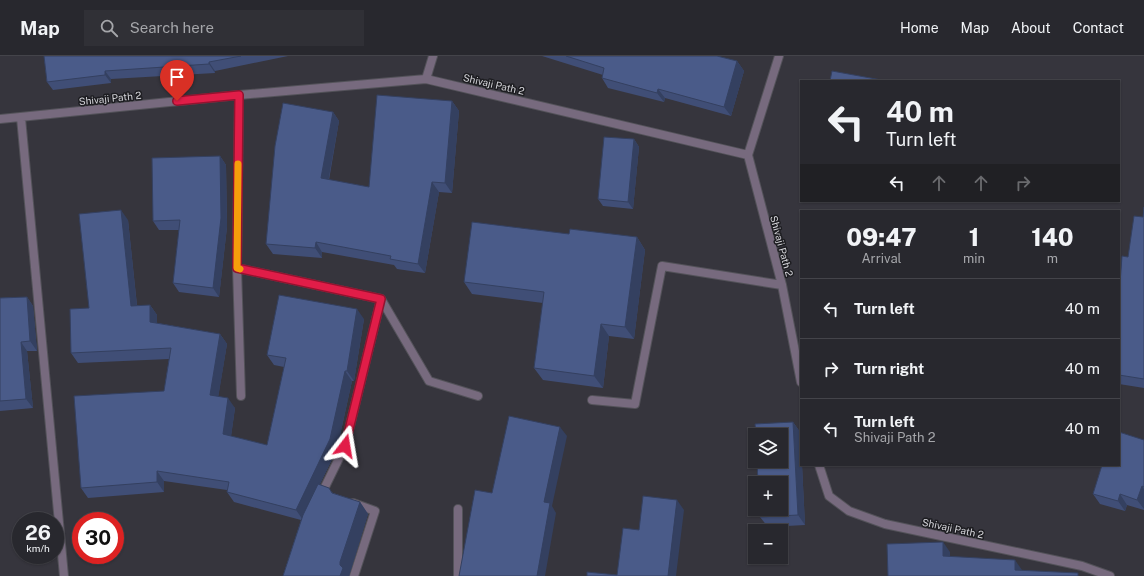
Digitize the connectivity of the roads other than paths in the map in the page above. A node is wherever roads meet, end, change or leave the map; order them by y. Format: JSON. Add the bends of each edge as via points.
{"nodes":[{"id":1,"x":433,"y":56,"type":"edge"},
{"id":2,"x":779,"y":56,"type":"edge"},
{"id":3,"x":426,"y":79,"type":"junction"},
{"id":4,"x":239,"y":95,"type":"junction"},
{"id":5,"x":21,"y":118,"type":"junction"},
{"id":6,"x":0,"y":119,"type":"edge"},
{"id":7,"x":748,"y":154,"type":"junction"},
{"id":8,"x":237,"y":268,"type":"junction"},
{"id":9,"x":782,"y":285,"type":"junction"},
{"id":10,"x":381,"y":299,"type":"junction"},
{"id":11,"x":800,"y":377,"type":"edge"},
{"id":12,"x":241,"y":396,"type":"dead end"},
{"id":13,"x":478,"y":396,"type":"dead end"},
{"id":14,"x":592,"y":400,"type":"dead end"},
{"id":15,"x":819,"y":466,"type":"edge"},
{"id":16,"x":344,"y":500,"type":"edge"},
{"id":17,"x":317,"y":503,"type":"edge"},
{"id":18,"x":458,"y":509,"type":"dead end"},
{"id":19,"x":64,"y":576,"type":"edge"},
{"id":20,"x":354,"y":576,"type":"edge"},
{"id":21,"x":458,"y":576,"type":"edge"},
{"id":22,"x":1110,"y":576,"type":"edge"}],
"edges":[{"from":1,"to":3,"type":"street"},
{"from":2,"to":7,"type":"street"},
{"from":3,"to":4,"type":"street","name":"Shivaji Path 2"},
{"from":3,"to":7,"type":"street","name":"Shivaji Path 2"},
{"from":4,"to":5,"type":"street","name":"Shivaji Path 2"},
{"from":4,"to":8,"type":"street"},
{"from":5,"to":6,"type":"street","name":"Shivaji Path 2"},
{"from":5,"to":19,"type":"street"},
{"from":7,"to":9,"type":"street","name":"Shivaji Path 2"},
{"from":8,"to":10,"type":"street"},
{"from":8,"to":12,"type":"street"},
{"from":9,"to":11,"type":"street","name":"Shivaji Path 2"},
{"from":9,"to":14,"type":"street","via":[[662,266],[635,404]]},
{"from":10,"to":13,"type":"street","via":[[429,381]]},
{"from":10,"to":17,"type":"street","via":[[345,446]]},
{"from":15,"to":22,"type":"street","name":"Shivaji Path 2","via":[[829,496],[849,511],[885,524],[1082,566]]},
{"from":16,"to":20,"type":"street","via":[[375,511]]},
{"from":18,"to":21,"type":"street"}]}
